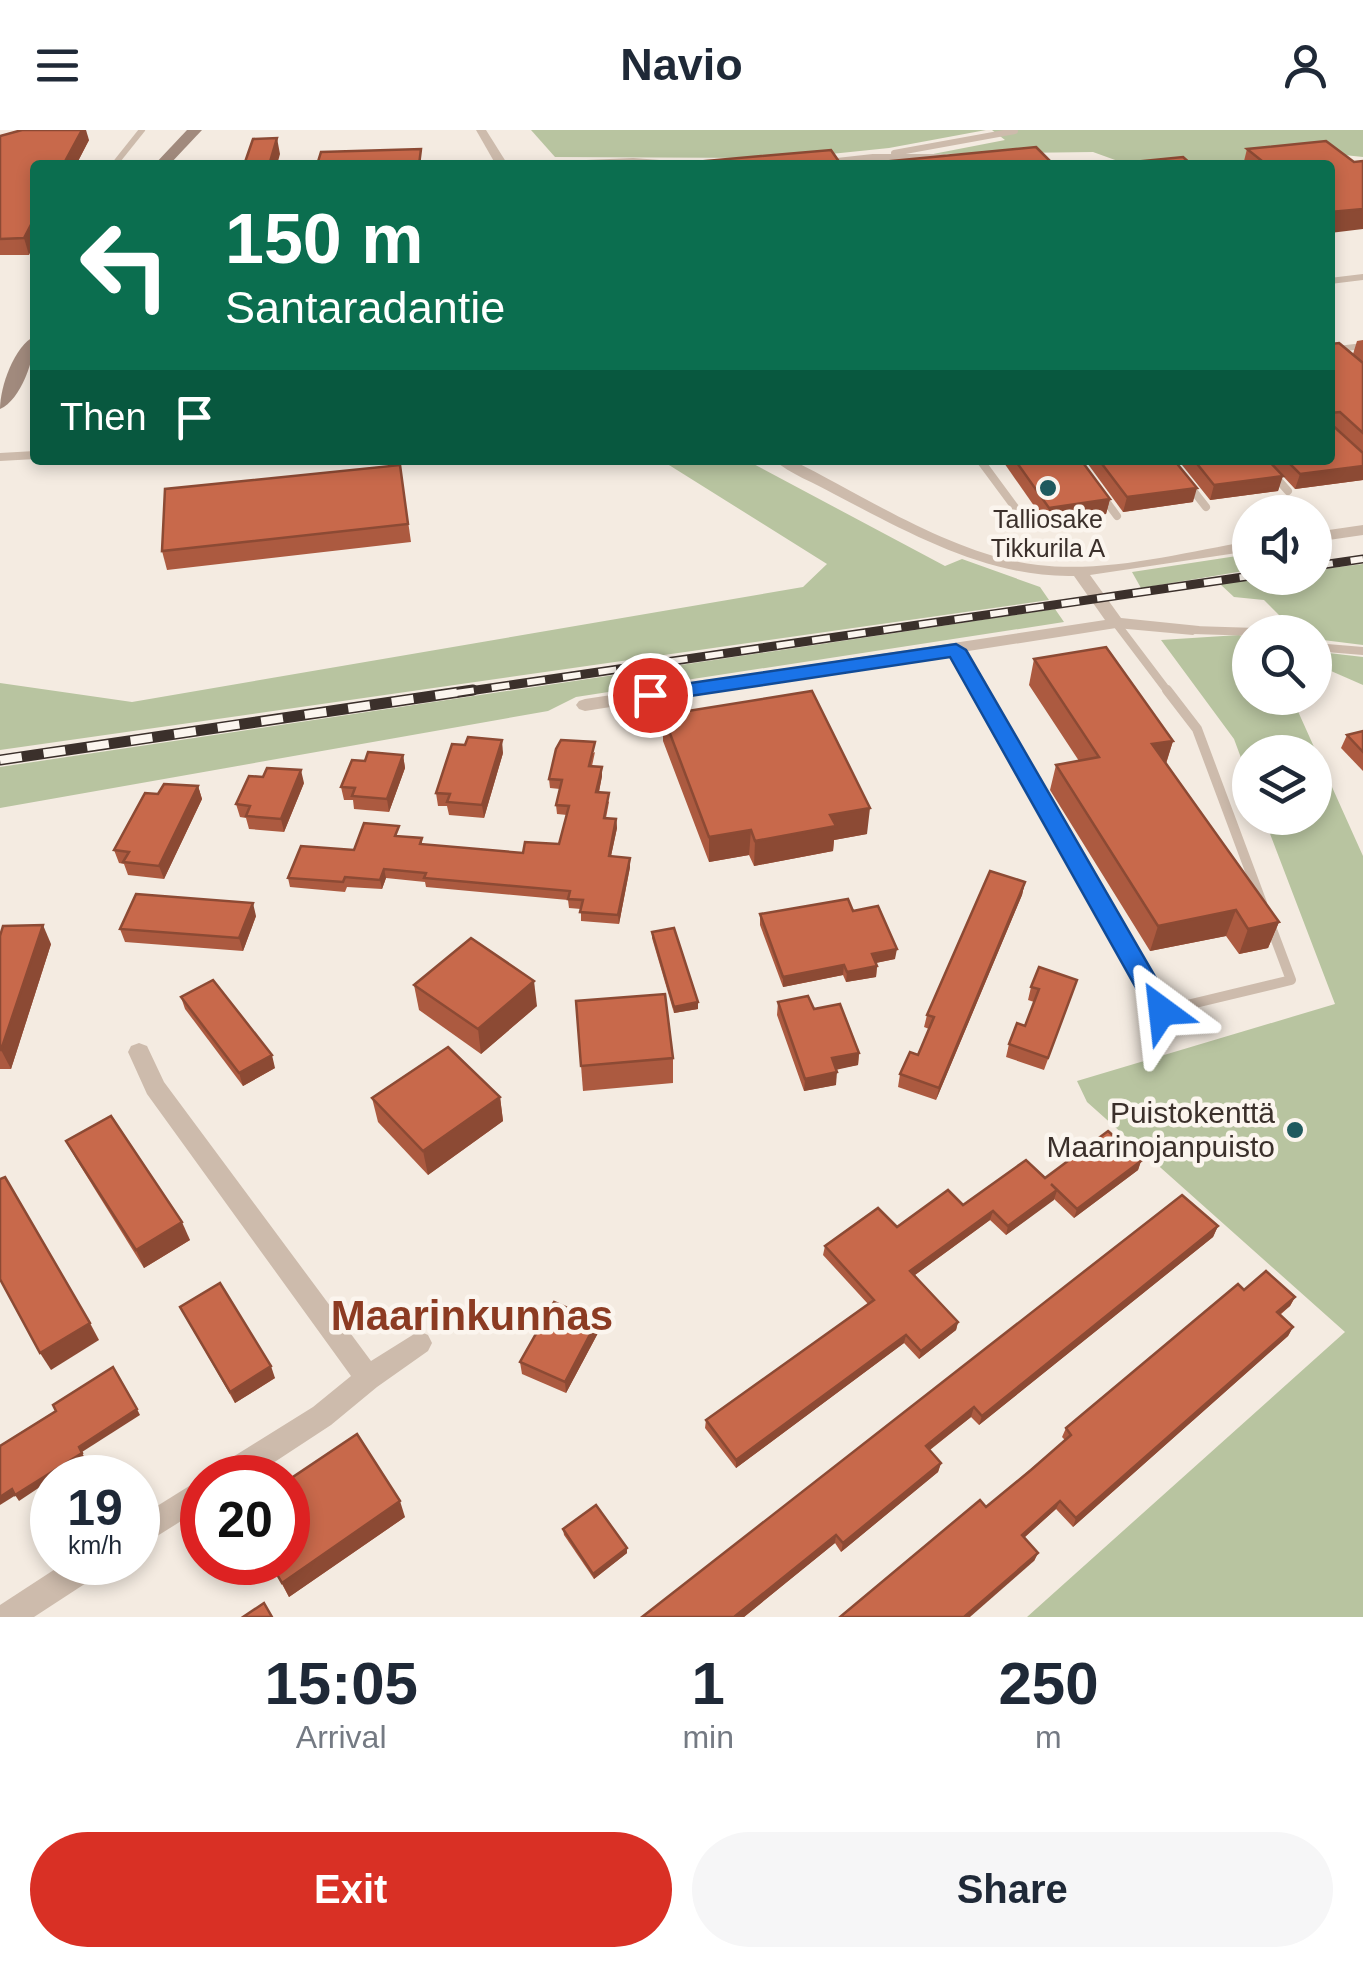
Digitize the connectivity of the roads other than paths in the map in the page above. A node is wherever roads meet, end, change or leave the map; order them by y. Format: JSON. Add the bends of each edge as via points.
{"nodes":[{"id":1,"x":142,"y":130,"type":"edge"},
{"id":2,"x":195,"y":130,"type":"edge"},
{"id":3,"x":481,"y":130,"type":"edge"},
{"id":4,"x":1015,"y":130,"type":"edge"},
{"id":5,"x":873,"y":157,"type":"junction"},
{"id":6,"x":952,"y":157,"type":"edge"},
{"id":7,"x":118,"y":160,"type":"edge"},
{"id":8,"x":166,"y":160,"type":"edge"},
{"id":9,"x":499,"y":160,"type":"edge"},
{"id":10,"x":846,"y":160,"type":"edge"},
{"id":11,"x":1363,"y":278,"type":"edge"},
{"id":12,"x":1335,"y":281,"type":"edge"},
{"id":13,"x":1363,"y":346,"type":"edge"},
{"id":14,"x":30,"y":349,"type":"edge"},
{"id":15,"x":1335,"y":350,"type":"edge"},
{"id":16,"x":1335,"y":351,"type":"edge"},
{"id":17,"x":1350,"y":362,"type":"edge"},
{"id":18,"x":0,"y":404,"type":"edge"},
{"id":19,"x":30,"y":455,"type":"edge"},
{"id":20,"x":0,"y":458,"type":"edge"},
{"id":21,"x":792,"y":465,"type":"edge"},
{"id":22,"x":984,"y":465,"type":"edge"},
{"id":23,"x":1265,"y":465,"type":"edge"},
{"id":24,"x":1181,"y":476,"type":"edge"},
{"id":25,"x":1096,"y":488,"type":"edge"},
{"id":26,"x":1288,"y":491,"type":"dead end"},
{"id":27,"x":1206,"y":506,"type":"dead end"},
{"id":28,"x":1118,"y":516,"type":"dead end"},
{"id":29,"x":1028,"y":525,"type":"dead end"},
{"id":30,"x":1363,"y":530,"type":"edge"},
{"id":31,"x":1332,"y":535,"type":"edge"},
{"id":32,"x":1232,"y":549,"type":"edge"},
{"id":33,"x":1078,"y":571,"type":"junction"},
{"id":34,"x":1116,"y":623,"type":"junction"},
{"id":35,"x":1232,"y":628,"type":"edge"},
{"id":36,"x":1193,"y":630,"type":"joint"},
{"id":37,"x":1332,"y":648,"type":"edge"},
{"id":38,"x":956,"y":650,"type":"junction"},
{"id":39,"x":1363,"y":651,"type":"edge"},
{"id":40,"x":584,"y":705,"type":"dead end"},
{"id":41,"x":140,"y":1052,"type":"dead end"},
{"id":42,"x":419,"y":1342,"type":"dead end"},
{"id":43,"x":368,"y":1378,"type":"junction"},
{"id":44,"x":261,"y":1455,"type":"edge"},
{"id":45,"x":57,"y":1585,"type":"edge"},
{"id":46,"x":8,"y":1617,"type":"edge"}],
"edges":[{"from":1,"to":7,"type":"lane"},
{"from":2,"to":8,"type":"main road"},
{"from":3,"to":9,"type":"street"},
{"from":4,"to":5,"type":"lane"},
{"from":5,"to":6,"type":"lane"},
{"from":5,"to":10,"type":"lane"},
{"from":11,"to":12,"type":"lane"},
{"from":13,"to":15,"type":"lane"},
{"from":14,"to":18,"type":"main road"},
{"from":16,"to":17,"type":"lane"},
{"from":19,"to":20,"type":"lane"},
{"from":21,"to":33,"type":"street","via":[[1003,564]]},
{"from":22,"to":29,"type":"lane"},
{"from":23,"to":26,"type":"lane"},
{"from":24,"to":27,"type":"lane"},
{"from":25,"to":28,"type":"lane"},
{"from":30,"to":31,"type":"street"},
{"from":32,"to":33,"type":"street"},
{"from":33,"to":34,"type":"street"},
{"from":34,"to":36,"type":"street"},
{"from":34,"to":38,"type":"street"},
{"from":34,"to":38,"type":"lane","via":[[1197,729],[1290,980],[1162,1011]]},
{"from":35,"to":36,"type":"lane"},
{"from":37,"to":39,"type":"lane"},
{"from":38,"to":40,"type":"street"},
{"from":41,"to":43,"type":"street","via":[[154,1087]]},
{"from":42,"to":43,"type":"street"},
{"from":43,"to":44,"type":"street"},
{"from":45,"to":46,"type":"street"}]}
